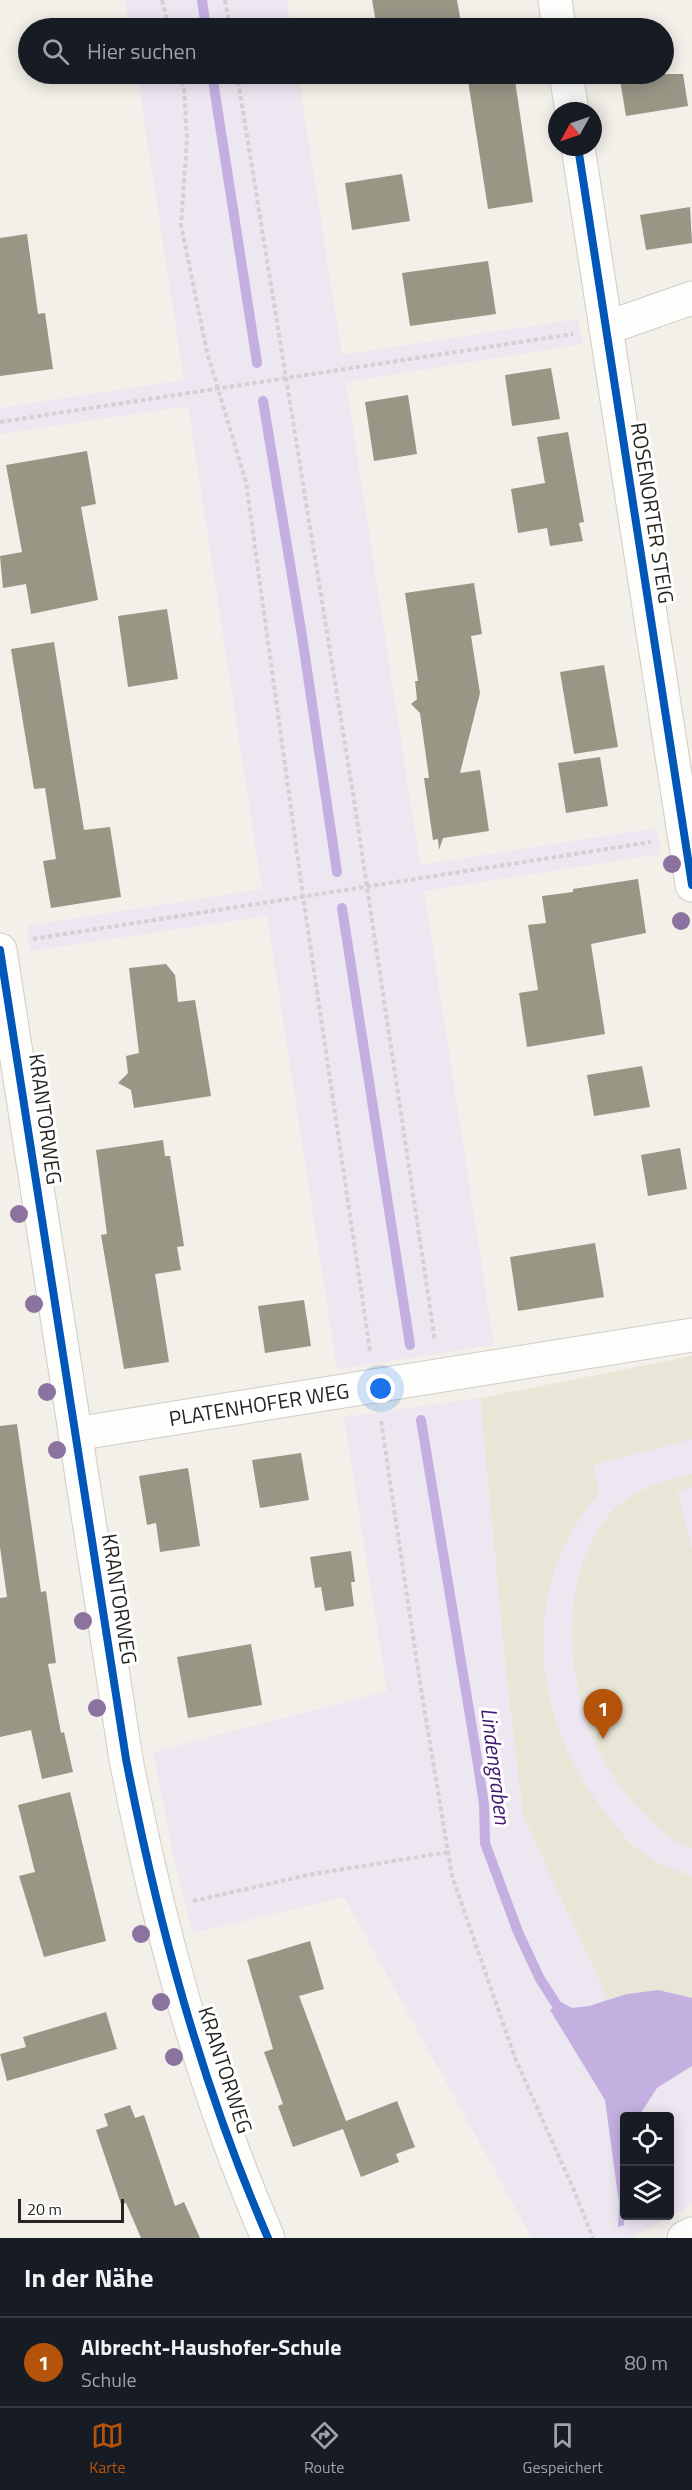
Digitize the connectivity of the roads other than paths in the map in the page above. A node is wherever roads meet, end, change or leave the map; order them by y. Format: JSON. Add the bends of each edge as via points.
{"nodes":[{"id":1,"x":555,"y":0,"type":"edge"},
{"id":2,"x":558,"y":18,"type":"edge"},
{"id":3,"x":568,"y":84,"type":"edge"},
{"id":4,"x":571,"y":102,"type":"edge"},
{"id":5,"x":579,"y":156,"type":"edge"},
{"id":6,"x":692,"y":298,"type":"edge"},
{"id":7,"x":606,"y":328,"type":"junction"},
{"id":8,"x":688,"y":836,"type":"edge"},
{"id":9,"x":692,"y":885,"type":"edge"},
{"id":10,"x":12,"y":945,"type":"edge"},
{"id":11,"x":692,"y":1335,"type":"edge"},
{"id":12,"x":75,"y":1434,"type":"junction"},
{"id":13,"x":692,"y":2234,"type":"edge"},
{"id":14,"x":268,"y":2238,"type":"edge"},
{"id":15,"x":684,"y":2238,"type":"edge"}],
"edges":[{"from":1,"to":2,"type":"street"},
{"from":3,"to":4,"type":"street"},
{"from":5,"to":7,"type":"street","name":"ROSENORTER STEIG"},
{"from":6,"to":7,"type":"street"},
{"from":7,"to":8,"type":"street","name":"ROSENORTER STEIG"},
{"from":8,"to":9,"type":"street","name":"ROSENORTER STEIG"},
{"from":10,"to":12,"type":"street","name":"KRANTORWEG"},
{"from":11,"to":12,"type":"street","name":"PLATENHOFER WEG"},
{"from":12,"to":14,"type":"street","name":"KRANTORWEG","via":[[126,1759],[158,1908],[220,2119]]},
{"from":13,"to":15,"type":"street"}]}
